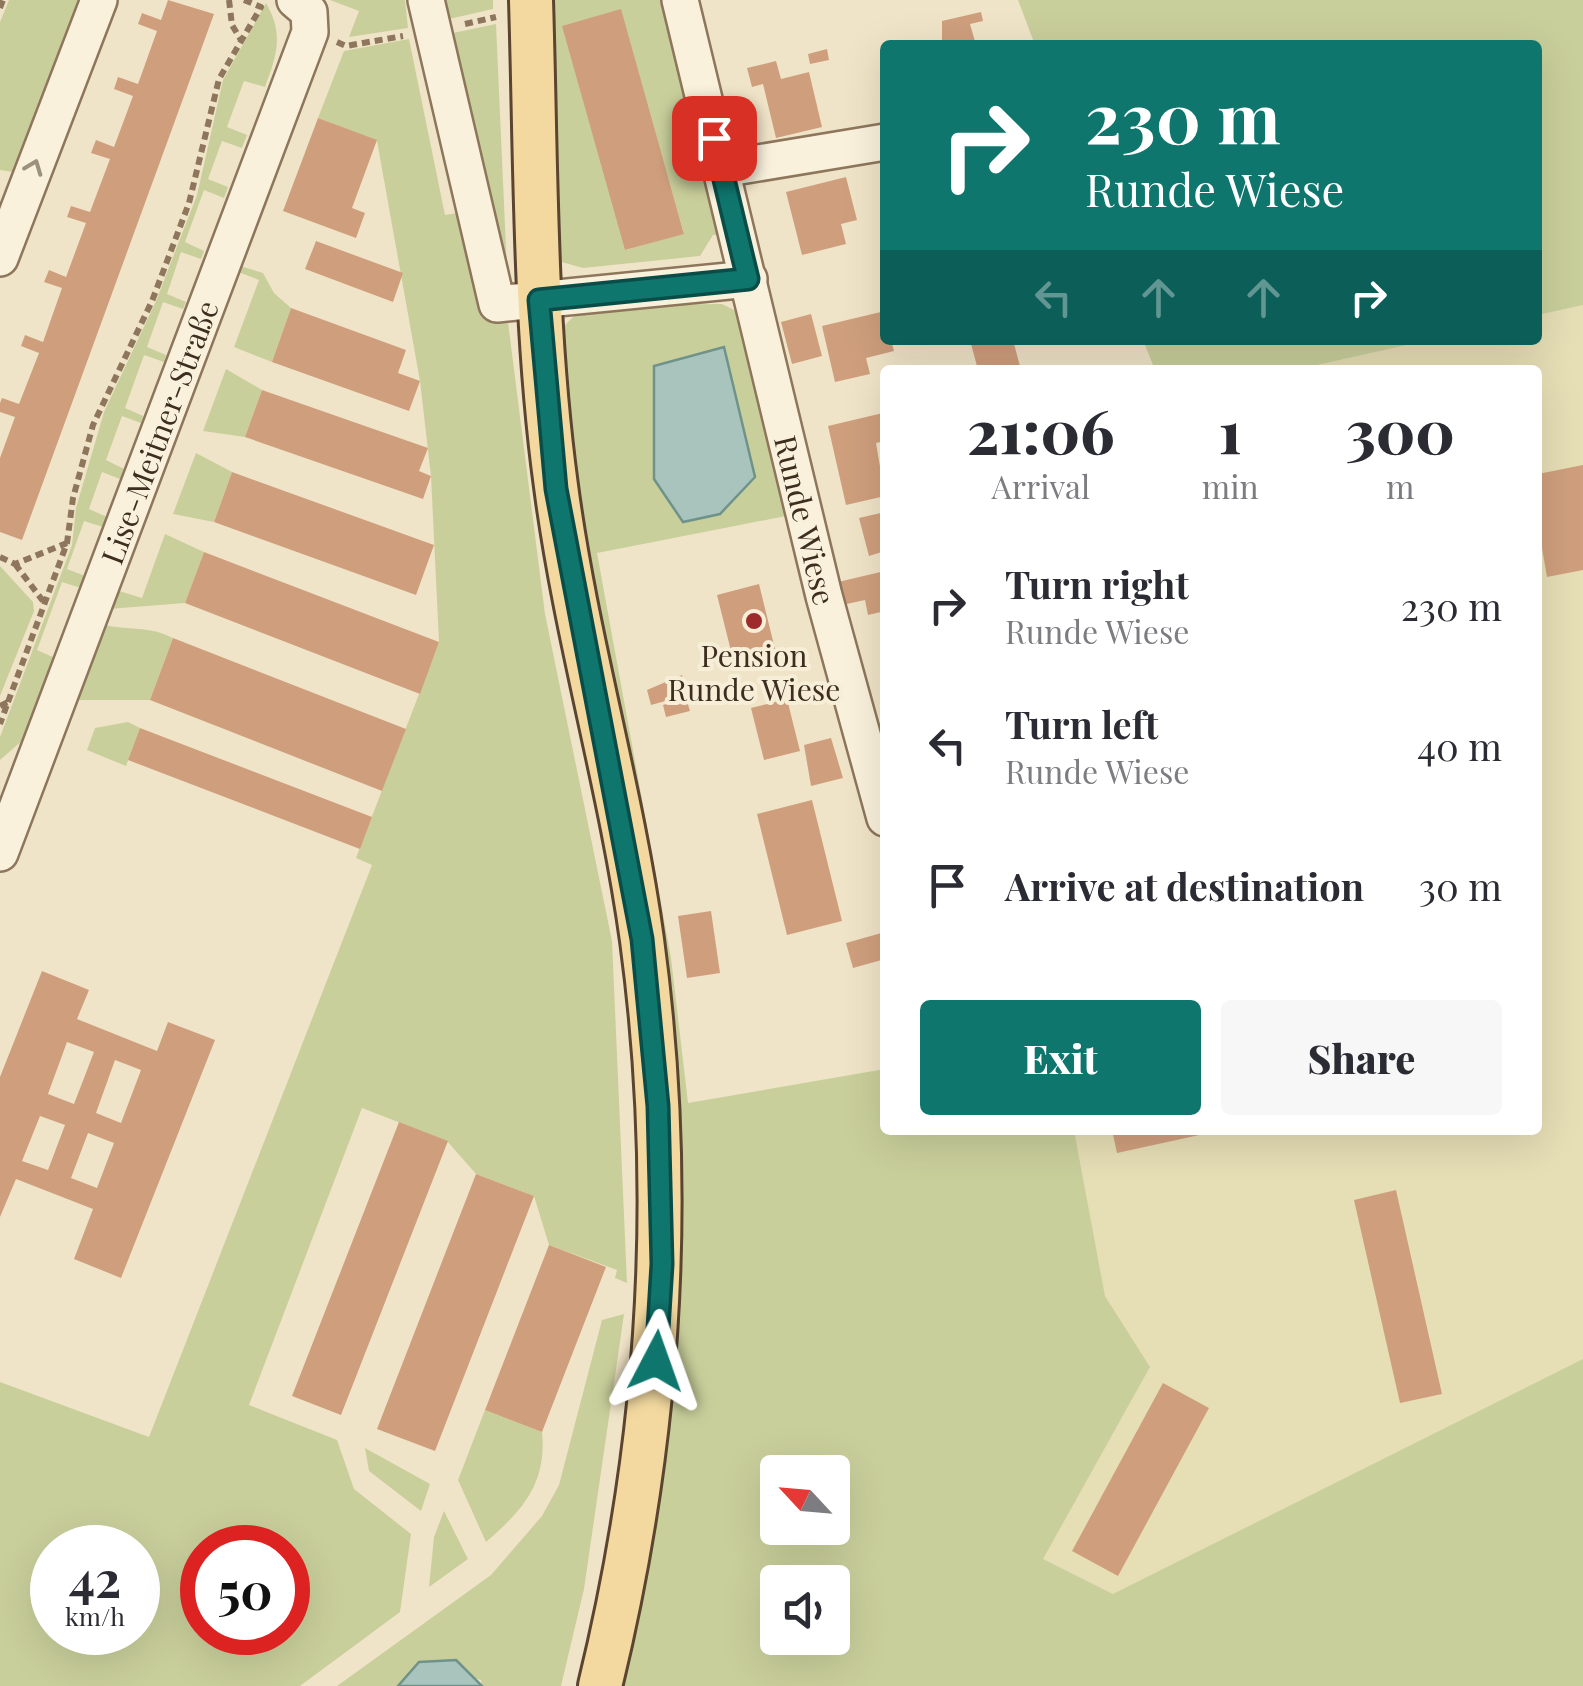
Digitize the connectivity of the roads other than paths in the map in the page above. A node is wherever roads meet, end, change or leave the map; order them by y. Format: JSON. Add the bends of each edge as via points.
{"nodes":[{"id":1,"x":99,"y":0,"type":"edge"},
{"id":2,"x":426,"y":0,"type":"edge"},
{"id":3,"x":531,"y":0,"type":"edge"},
{"id":4,"x":299,"y":3,"type":"edge"},
{"id":5,"x":692,"y":4,"type":"edge"},
{"id":6,"x":880,"y":143,"type":"edge"},
{"id":7,"x":722,"y":169,"type":"junction"},
{"id":8,"x":0,"y":258,"type":"edge"},
{"id":9,"x":748,"y":279,"type":"junction"},
{"id":10,"x":539,"y":300,"type":"junction"},
{"id":11,"x":11,"y":784,"type":"edge"},
{"id":12,"x":880,"y":800,"type":"edge"},
{"id":13,"x":0,"y":853,"type":"edge"},
{"id":14,"x":600,"y":1686,"type":"edge"}],
"edges":[{"from":8,"to":1,"type":"street","one_way":true},
{"from":2,"to":10,"type":"street","via":[[497,304]]},
{"from":3,"to":10,"type":"main road"},
{"from":4,"to":11,"type":"street","name":"Lise-Meitner-Straße","via":[[310,32]]},
{"from":5,"to":7,"type":"street","name":"Runde Wiese"},
{"from":6,"to":7,"type":"street"},
{"from":7,"to":9,"type":"street","name":"Runde Wiese"},
{"from":9,"to":10,"type":"street"},
{"from":9,"to":12,"type":"street","name":"Runde Wiese"},
{"from":10,"to":14,"type":"main road","via":[[556,489],[642,939],[658,1106],[662,1264],[654,1394],[627,1578]]},
{"from":11,"to":13,"type":"street","name":"Lise-Meitner-Straße"}]}
